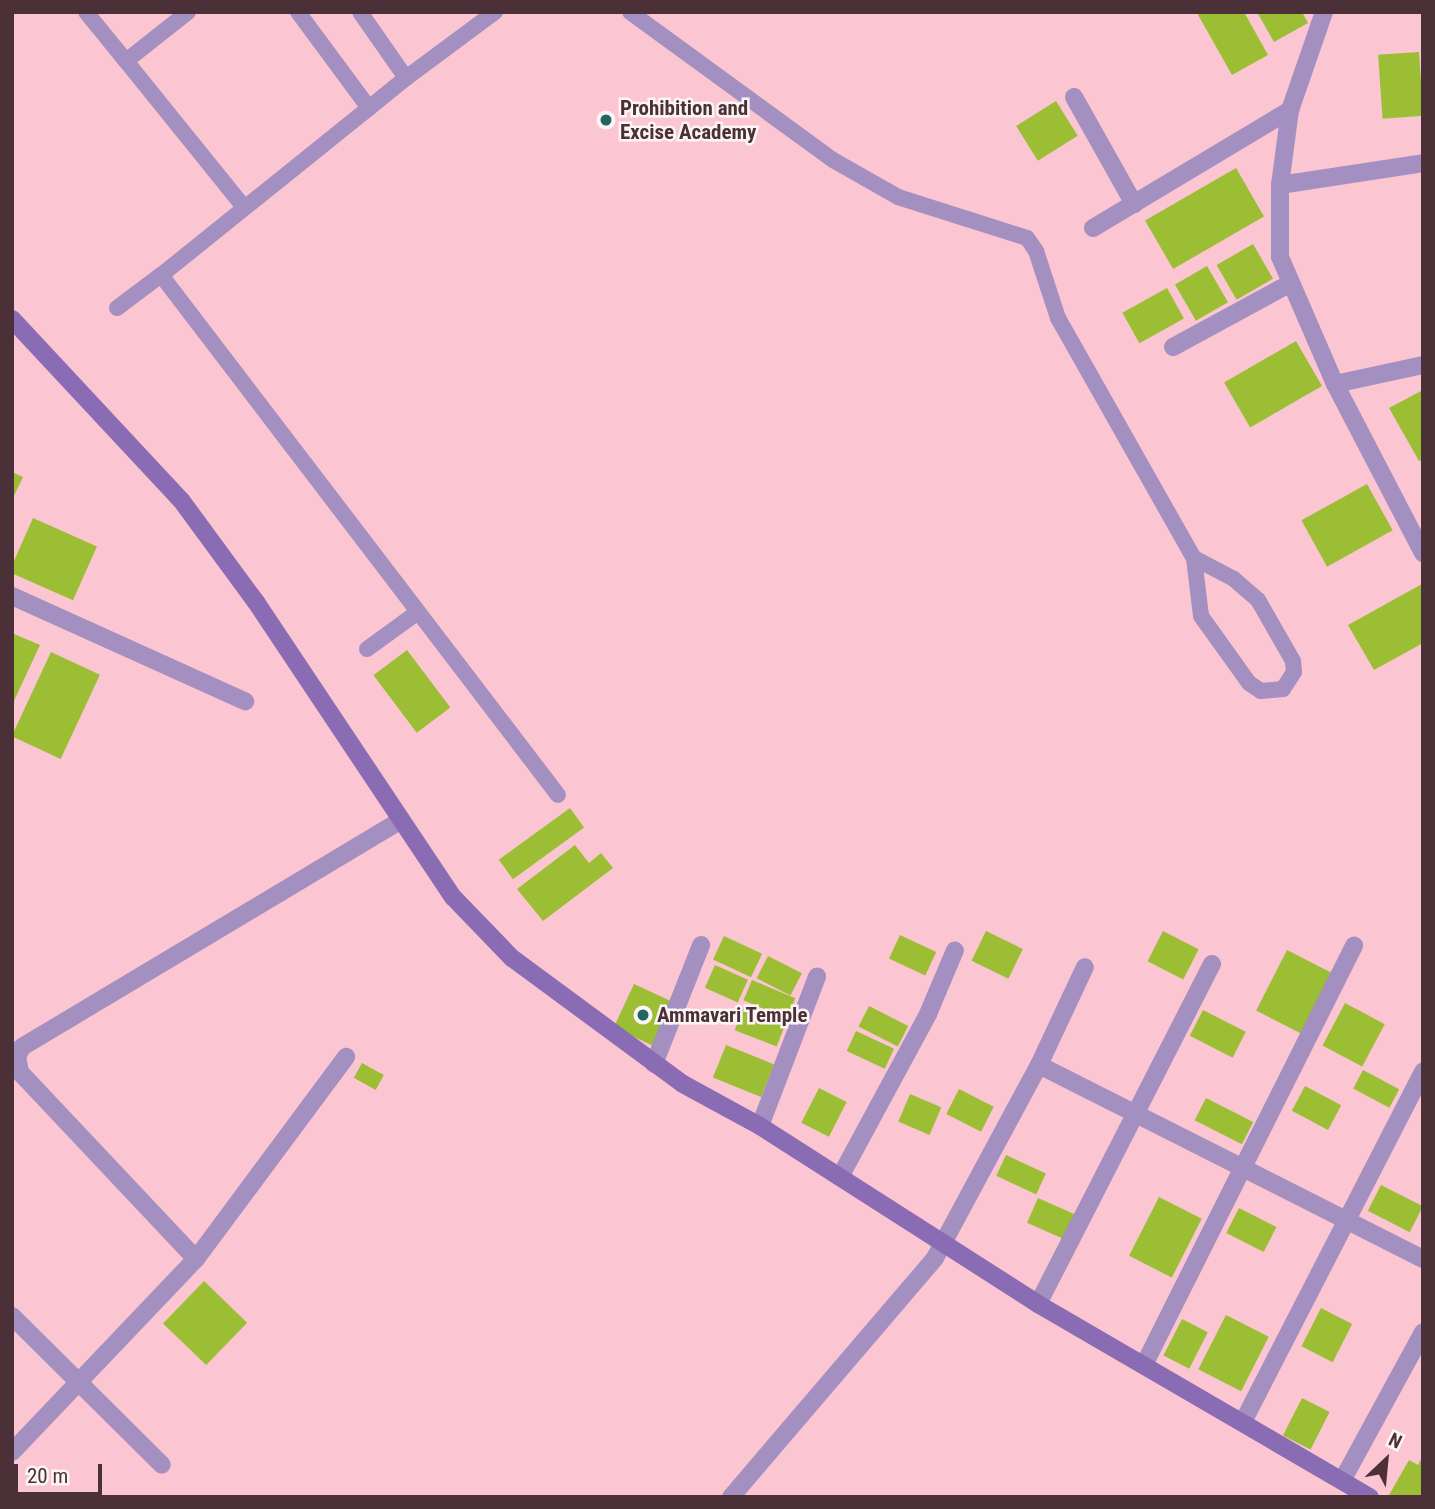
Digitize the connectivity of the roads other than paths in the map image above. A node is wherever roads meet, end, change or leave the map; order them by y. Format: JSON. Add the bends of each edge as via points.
{"nodes":[{"id":1,"x":86,"y":12,"type":"edge"},
{"id":2,"x":188,"y":12,"type":"edge"},
{"id":3,"x":298,"y":12,"type":"edge"},
{"id":4,"x":360,"y":12,"type":"edge"},
{"id":5,"x":495,"y":12,"type":"edge"},
{"id":6,"x":630,"y":12,"type":"edge"},
{"id":7,"x":1324,"y":12,"type":"edge"},
{"id":8,"x":126,"y":61,"type":"junction"},
{"id":9,"x":406,"y":78,"type":"junction"},
{"id":10,"x":1074,"y":97,"type":"dead end"},
{"id":11,"x":369,"y":108,"type":"junction"},
{"id":12,"x":1290,"y":110,"type":"junction"},
{"id":13,"x":1423,"y":163,"type":"edge"},
{"id":14,"x":1280,"y":185,"type":"junction"},
{"id":15,"x":1134,"y":204,"type":"junction"},
{"id":16,"x":244,"y":207,"type":"junction"},
{"id":17,"x":1093,"y":229,"type":"dead end"},
{"id":18,"x":162,"y":275,"type":"junction"},
{"id":19,"x":1291,"y":283,"type":"junction"},
{"id":20,"x":117,"y":308,"type":"dead end"},
{"id":21,"x":12,"y":319,"type":"edge"},
{"id":22,"x":1173,"y":347,"type":"dead end"},
{"id":23,"x":1423,"y":365,"type":"edge"},
{"id":24,"x":1335,"y":384,"type":"junction"},
{"id":25,"x":1423,"y":553,"type":"edge"},
{"id":26,"x":1194,"y":558,"type":"junction"},
{"id":27,"x":12,"y":596,"type":"edge"},
{"id":28,"x":418,"y":612,"type":"junction"},
{"id":29,"x":367,"y":649,"type":"dead end"},
{"id":30,"x":245,"y":701,"type":"dead end"},
{"id":31,"x":558,"y":795,"type":"dead end"},
{"id":32,"x":400,"y":821,"type":"junction"},
{"id":33,"x":701,"y":945,"type":"dead end"},
{"id":34,"x":1354,"y":945,"type":"dead end"},
{"id":35,"x":955,"y":950,"type":"dead end"},
{"id":36,"x":1212,"y":964,"type":"dead end"},
{"id":37,"x":1085,"y":967,"type":"dead end"},
{"id":38,"x":817,"y":977,"type":"dead end"},
{"id":39,"x":346,"y":1057,"type":"dead end"},
{"id":40,"x":654,"y":1064,"type":"junction"},
{"id":41,"x":1039,"y":1065,"type":"junction"},
{"id":42,"x":1423,"y":1071,"type":"edge"},
{"id":43,"x":1137,"y":1115,"type":"junction"},
{"id":44,"x":760,"y":1126,"type":"junction"},
{"id":45,"x":1242,"y":1168,"type":"junction"},
{"id":46,"x":840,"y":1177,"type":"junction"},
{"id":47,"x":1348,"y":1222,"type":"junction"},
{"id":48,"x":945,"y":1243,"type":"junction"},
{"id":49,"x":196,"y":1259,"type":"junction"},
{"id":50,"x":1423,"y":1259,"type":"edge"},
{"id":51,"x":1038,"y":1304,"type":"junction"},
{"id":52,"x":12,"y":1316,"type":"edge"},
{"id":53,"x":1423,"y":1332,"type":"edge"},
{"id":54,"x":1145,"y":1363,"type":"junction"},
{"id":55,"x":78,"y":1382,"type":"junction"},
{"id":56,"x":1244,"y":1420,"type":"junction"},
{"id":57,"x":12,"y":1452,"type":"edge"},
{"id":58,"x":162,"y":1465,"type":"dead end"},
{"id":59,"x":1343,"y":1479,"type":"junction"},
{"id":60,"x":731,"y":1497,"type":"edge"},
{"id":61,"x":1370,"y":1497,"type":"edge"}],
"edges":[{"from":1,"to":8,"type":"lane"},
{"from":2,"to":8,"type":"lane"},
{"from":3,"to":11,"type":"lane"},
{"from":4,"to":9,"type":"lane"},
{"from":5,"to":9,"type":"lane"},
{"from":6,"to":26,"type":"lane","via":[[833,160],[898,197],[1027,239],[1037,251],[1058,318]]},
{"from":7,"to":12,"type":"street"},
{"from":8,"to":16,"type":"lane"},
{"from":9,"to":11,"type":"lane"},
{"from":10,"to":15,"type":"street"},
{"from":11,"to":16,"type":"lane"},
{"from":12,"to":14,"type":"street"},
{"from":12,"to":15,"type":"street"},
{"from":13,"to":14,"type":"street"},
{"from":14,"to":19,"type":"street","via":[[1280,257]]},
{"from":15,"to":17,"type":"street"},
{"from":16,"to":18,"type":"lane"},
{"from":18,"to":20,"type":"lane"},
{"from":18,"to":28,"type":"lane"},
{"from":19,"to":22,"type":"street"},
{"from":19,"to":24,"type":"street"},
{"from":21,"to":32,"type":"street","via":[[181,500],[257,602]]},
{"from":23,"to":24,"type":"street"},
{"from":24,"to":25,"type":"street"},
{"from":26,"to":26,"type":"lane","via":[[1201,616],[1249,683],[1261,691],[1283,689],[1294,672],[1293,661],[1258,600],[1234,579]]},
{"from":27,"to":30,"type":"street"},
{"from":28,"to":29,"type":"lane"},
{"from":28,"to":31,"type":"lane"},
{"from":32,"to":40,"type":"street","via":[[453,897],[512,958]]},
{"from":32,"to":49,"type":"street","via":[[22,1047],[17,1057],[20,1072]]},
{"from":33,"to":40,"type":"street"},
{"from":34,"to":45,"type":"street"},
{"from":35,"to":46,"type":"street","via":[[928,1014]]},
{"from":36,"to":43,"type":"street"},
{"from":37,"to":41,"type":"street"},
{"from":38,"to":44,"type":"street"},
{"from":39,"to":49,"type":"street"},
{"from":40,"to":44,"type":"street"},
{"from":41,"to":43,"type":"street"},
{"from":41,"to":48,"type":"street"},
{"from":42,"to":47,"type":"street"},
{"from":43,"to":45,"type":"street"},
{"from":43,"to":51,"type":"street"},
{"from":44,"to":46,"type":"street"},
{"from":45,"to":47,"type":"street"},
{"from":45,"to":54,"type":"street"},
{"from":46,"to":48,"type":"street"},
{"from":47,"to":50,"type":"street"},
{"from":47,"to":56,"type":"street"},
{"from":48,"to":51,"type":"street"},
{"from":48,"to":60,"type":"street"},
{"from":49,"to":55,"type":"street"},
{"from":51,"to":54,"type":"street"},
{"from":52,"to":55,"type":"street"},
{"from":53,"to":59,"type":"street"},
{"from":54,"to":56,"type":"street"},
{"from":55,"to":57,"type":"street"},
{"from":55,"to":58,"type":"street"},
{"from":56,"to":59,"type":"street"},
{"from":59,"to":61,"type":"street"}]}
